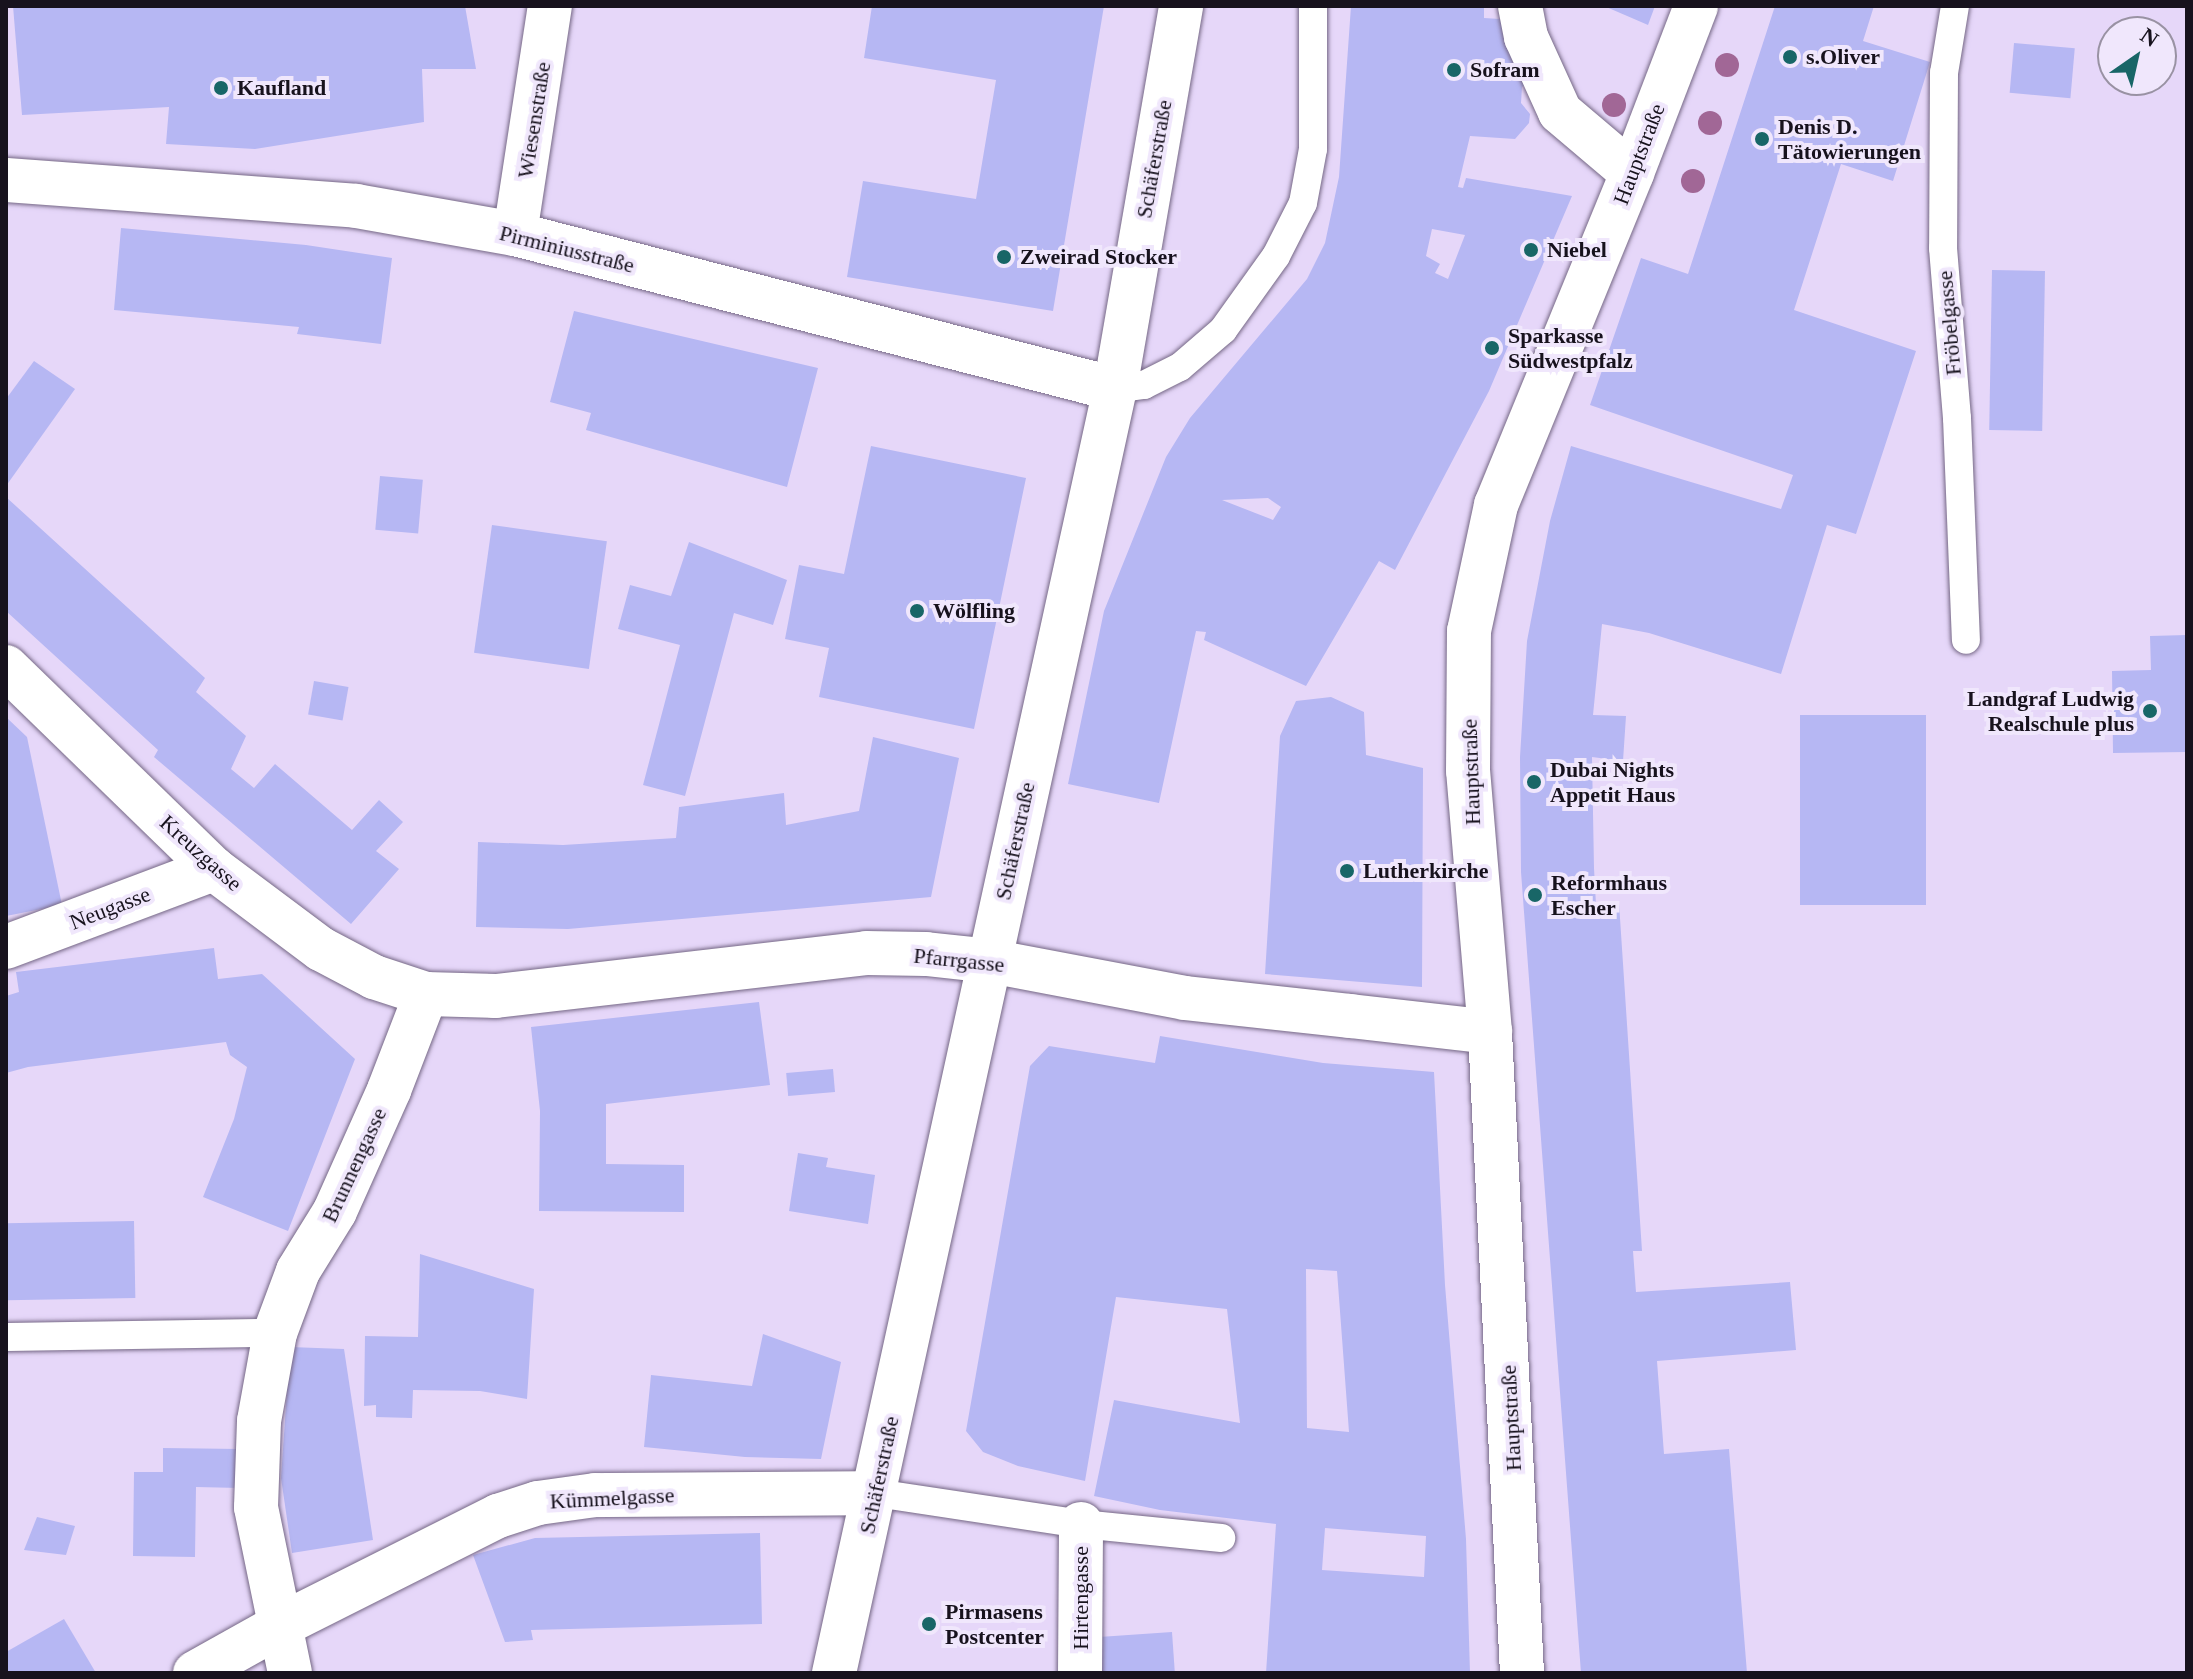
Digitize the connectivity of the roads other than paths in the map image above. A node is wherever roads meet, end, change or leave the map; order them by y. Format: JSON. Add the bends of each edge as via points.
{"nodes":[{"id":1,"x":550,"y":6,"type":"edge"},
{"id":2,"x":1313,"y":6,"type":"edge"},
{"id":3,"x":1520,"y":6,"type":"edge"},
{"id":4,"x":1696,"y":6,"type":"edge"},
{"id":5,"x":1955,"y":6,"type":"edge"},
{"id":6,"x":1176,"y":10,"type":"edge"},
{"id":7,"x":1632,"y":173,"type":"junction"},
{"id":8,"x":6,"y":180,"type":"edge"},
{"id":9,"x":515,"y":234,"type":"junction"},
{"id":10,"x":1115,"y":389,"type":"junction"},
{"id":11,"x":1966,"y":640,"type":"dead end"},
{"id":12,"x":6,"y":667,"type":"edge"},
{"id":13,"x":214,"y":869,"type":"junction"},
{"id":14,"x":6,"y":947,"type":"edge"},
{"id":15,"x":990,"y":961,"type":"junction"},
{"id":16,"x":426,"y":994,"type":"junction"},
{"id":17,"x":1490,"y":1032,"type":"junction"},
{"id":18,"x":275,"y":1333,"type":"junction"},
{"id":19,"x":6,"y":1337,"type":"edge"},
{"id":20,"x":876,"y":1493,"type":"junction"},
{"id":21,"x":1081,"y":1524,"type":"junction"},
{"id":22,"x":1221,"y":1538,"type":"dead end"},
{"id":23,"x":281,"y":1625,"type":"junction"},
{"id":24,"x":195,"y":1673,"type":"edge"},
{"id":25,"x":290,"y":1673,"type":"edge"},
{"id":26,"x":834,"y":1673,"type":"edge"},
{"id":27,"x":1080,"y":1673,"type":"edge"},
{"id":28,"x":1522,"y":1673,"type":"edge"}],
"edges":[{"from":1,"to":9,"type":"street","name":"Wiesenstraße"},
{"from":2,"to":10,"type":"lane","via":[[1313,149],[1303,203],[1276,256],[1223,330],[1180,367],[1144,385]]},
{"from":3,"to":7,"type":"street","via":[[1526,37],[1560,112]]},
{"from":4,"to":7,"type":"street","name":"Hauptstraße"},
{"from":5,"to":11,"type":"lane","name":"Fröbelgasse","via":[[1944,73],[1943,248],[1957,418]]},
{"from":6,"to":10,"type":"street","name":"Schäferstraße"},
{"from":7,"to":17,"type":"street","name":"Hauptstraße","via":[[1496,505],[1469,631],[1468,771]]},
{"from":8,"to":9,"type":"street","name":"Pirminiusstraße","via":[[356,206]]},
{"from":9,"to":10,"type":"street","name":"Pirminiusstraße"},
{"from":10,"to":15,"type":"street","name":"Schäferstraße"},
{"from":12,"to":13,"type":"street","name":"Kreuzgasse"},
{"from":13,"to":14,"type":"street","name":"Neugasse"},
{"from":13,"to":16,"type":"street","name":"Kreuzgasse","via":[[321,949],[374,977]]},
{"from":15,"to":16,"type":"street","name":"Pfarrgasse","via":[[866,953],[496,996]]},
{"from":15,"to":17,"type":"street","name":"Pfarrgasse","via":[[1185,998]]},
{"from":15,"to":20,"type":"street","name":"Schäferstraße"},
{"from":16,"to":18,"type":"street","name":"Brunnengasse","via":[[389,1090],[335,1211],[298,1271]]},
{"from":17,"to":28,"type":"street","name":"Hauptstraße"},
{"from":18,"to":19,"type":"lane"},
{"from":18,"to":23,"type":"street","name":"Brunnengasse","via":[[259,1421],[256,1507]]},
{"from":20,"to":21,"type":"lane"},
{"from":20,"to":23,"type":"street","name":"Kümmelgasse","via":[[595,1495],[538,1503],[498,1516]]},
{"from":20,"to":26,"type":"street","name":"Schäferstraße"},
{"from":21,"to":22,"type":"lane"},
{"from":21,"to":27,"type":"street","name":"Hirtengasse"},
{"from":23,"to":24,"type":"street","name":"Kümmelgasse"},
{"from":23,"to":25,"type":"street","name":"Brunnengasse"}]}
